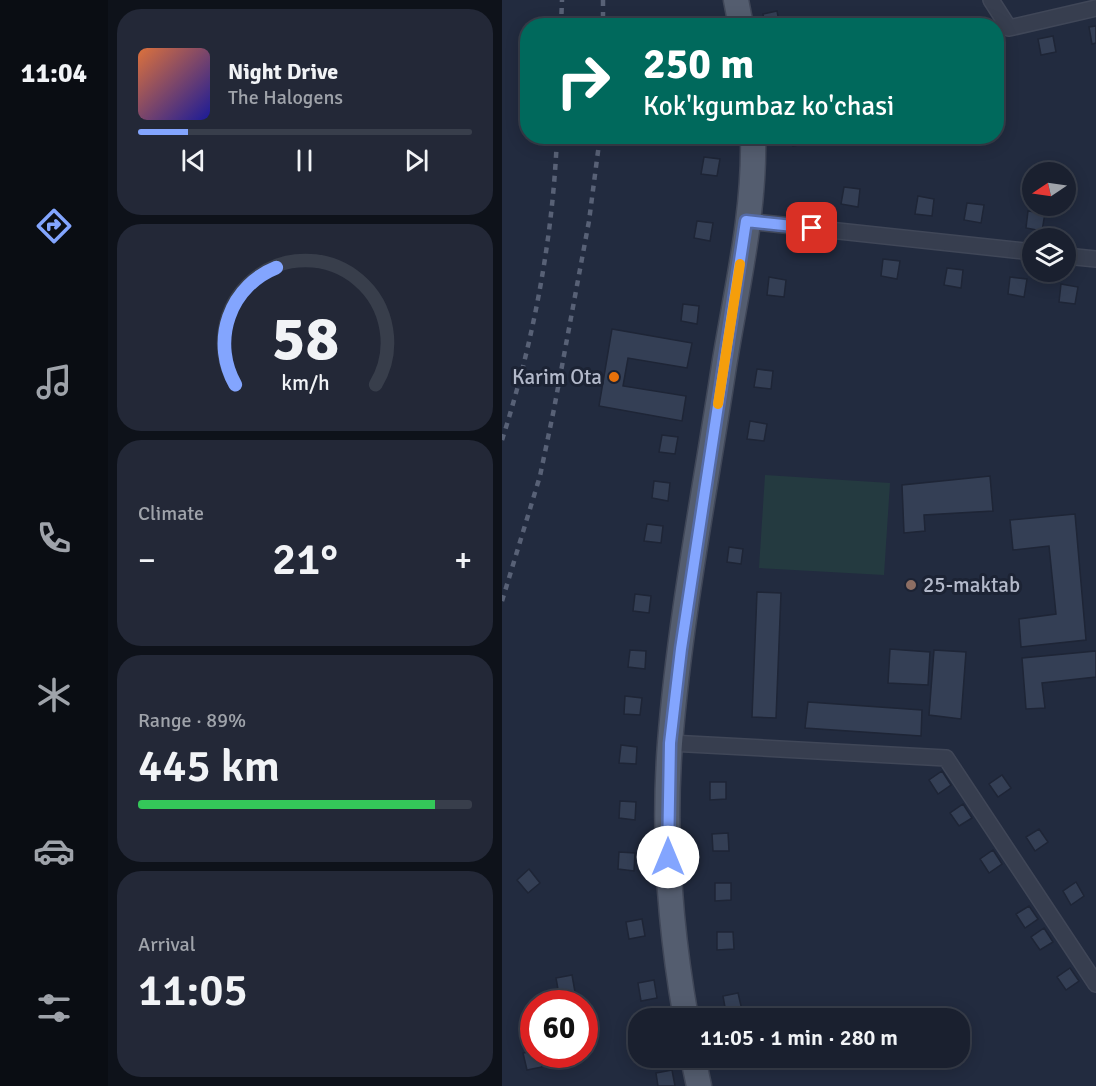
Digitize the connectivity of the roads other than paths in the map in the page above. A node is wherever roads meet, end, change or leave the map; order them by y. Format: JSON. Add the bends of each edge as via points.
{"nodes":[{"id":1,"x":736,"y":0,"type":"edge"},
{"id":2,"x":991,"y":0,"type":"edge"},
{"id":3,"x":1096,"y":8,"type":"edge"},
{"id":4,"x":739,"y":18,"type":"edge"},
{"id":5,"x":1003,"y":18,"type":"edge"},
{"id":6,"x":1004,"y":20,"type":"edge"},
{"id":7,"x":752,"y":144,"type":"edge"},
{"id":8,"x":746,"y":221,"type":"junction"},
{"id":9,"x":1022,"y":251,"type":"edge"},
{"id":10,"x":1076,"y":257,"type":"edge"},
{"id":11,"x":1096,"y":259,"type":"edge"},
{"id":12,"x":670,"y":743,"type":"junction"},
{"id":13,"x":1096,"y":984,"type":"edge"},
{"id":14,"x":684,"y":1008,"type":"edge"},
{"id":15,"x":695,"y":1068,"type":"edge"},
{"id":16,"x":698,"y":1086,"type":"edge"}],
"edges":[{"from":1,"to":4,"type":"main road"},
{"from":2,"to":5,"type":"street"},
{"from":3,"to":6,"type":"street","via":[[1009,28]]},
{"from":7,"to":8,"type":"main road"},
{"from":8,"to":9,"type":"street"},
{"from":8,"to":12,"type":"main road"},
{"from":10,"to":11,"type":"street"},
{"from":12,"to":13,"type":"street","via":[[946,758]]},
{"from":12,"to":14,"type":"main road","via":[[668,857]]},
{"from":15,"to":16,"type":"main road"}]}
